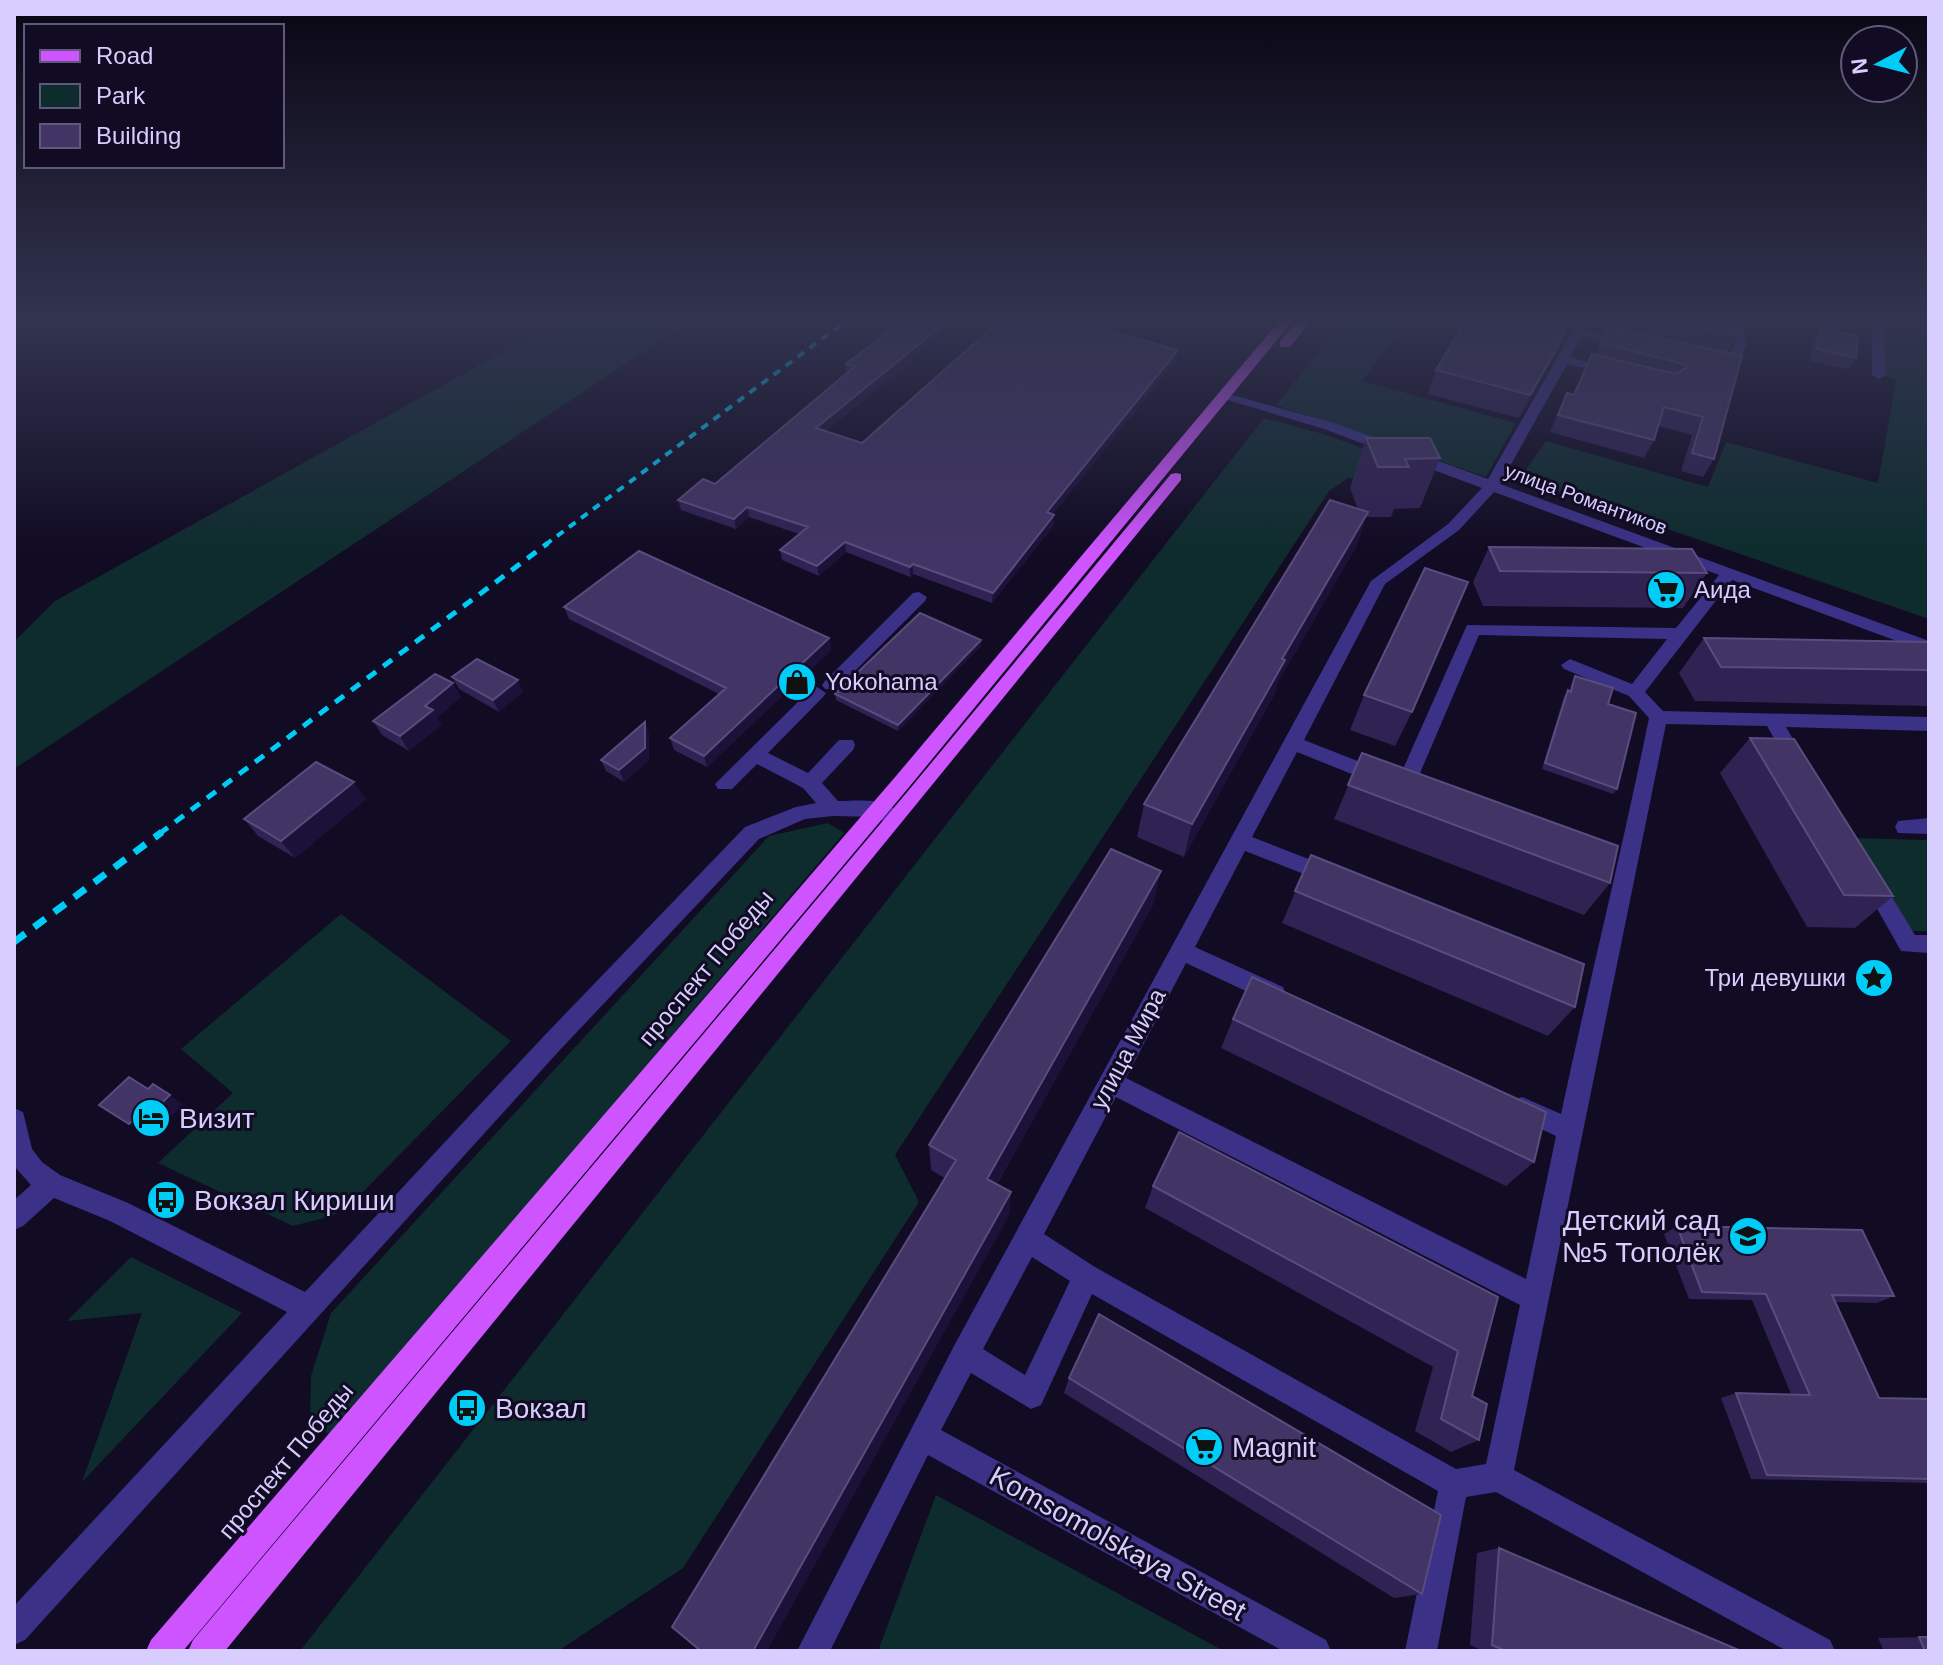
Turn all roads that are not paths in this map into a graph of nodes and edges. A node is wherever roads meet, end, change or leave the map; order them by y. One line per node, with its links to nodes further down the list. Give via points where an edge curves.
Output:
1 (1234, 396): 4 (main road, проспект Победы)
2 (1235, 396): 4 (main road, проспект Победы)
3 (1542, 396): 5 (street, улица Мира)
4 (1232, 399): 5 (street, улица Романтиков, via 1329,426); 22 (main road, проспект Победы)
5 (1492, 485): 6 (street, улица Романтиков); 15 (street, улица Мира, via 1433,546 1379,581)
6 (1729, 573): 8 (street); 9 (street, улица Романтиков)
7 (919, 597): 17 (street)
8 (1681, 634): 11 (street); 15 (street, via 1473,629 1412,790)
9 (1929, 647)
10 (1570, 665): 11 (street)
11 (1635, 692): 12 (street)
12 (1658, 717): 13 (street); 34 (street, via 1592,980)
13 (1772, 720): 14 (street); 18 (street)
14 (1929, 724)
15 (1292, 743): 25 (street, улица Мира)
16 (846, 745): 19 (street)
17 (755, 754): 19 (street); 20 (street)
18 (1805, 773)
19 (810, 783): 21 (street)
20 (725, 784)
21 (833, 808): 22 (street); 40 (street, via 803,812 752,833)
22 (887, 814): 46 (main road, проспект Победы); 47 (main road, проспект Победы)
23 (1929, 826): 24 (street)
24 (1905, 827)
25 (1240, 841): 27 (street); 29 (street, улица Мира)
26 (1861, 865): 28 (street, via 1909,944)
27 (1355, 886)
28 (1929, 944)
29 (1181, 951): 30 (street); 31 (street, улица Мира)
30 (1296, 1003)
31 (1111, 1083): 37 (street, улица Мира); 39 (street)
32 (1498, 1096): 34 (street)
33 (14, 1120): 35 (street, via 18,1150 30,1170)
34 (1569, 1130): 39 (street)
35 (51, 1184): 36 (street); 40 (street, via 119,1212)
36 (14, 1217)
37 (1027, 1239): 38 (street); 41 (street, улица Мира)
38 (1086, 1276): 41 (street, via 1031,1395); 44 (street)
39 (1535, 1298): 43 (street)
40 (310, 1309): 45 (street)
41 (965, 1354): 42 (street, улица Мира)
42 (922, 1436): 48 (street, улица Мира); 49 (street, Komsomolskaya Street)
43 (1498, 1477): 44 (street); 51 (street)
44 (1454, 1484): 50 (street)
45 (14, 1629)
46 (162, 1651)
47 (204, 1651)
48 (813, 1651)
49 (1315, 1651)
50 (1421, 1651)
51 (1819, 1651)

